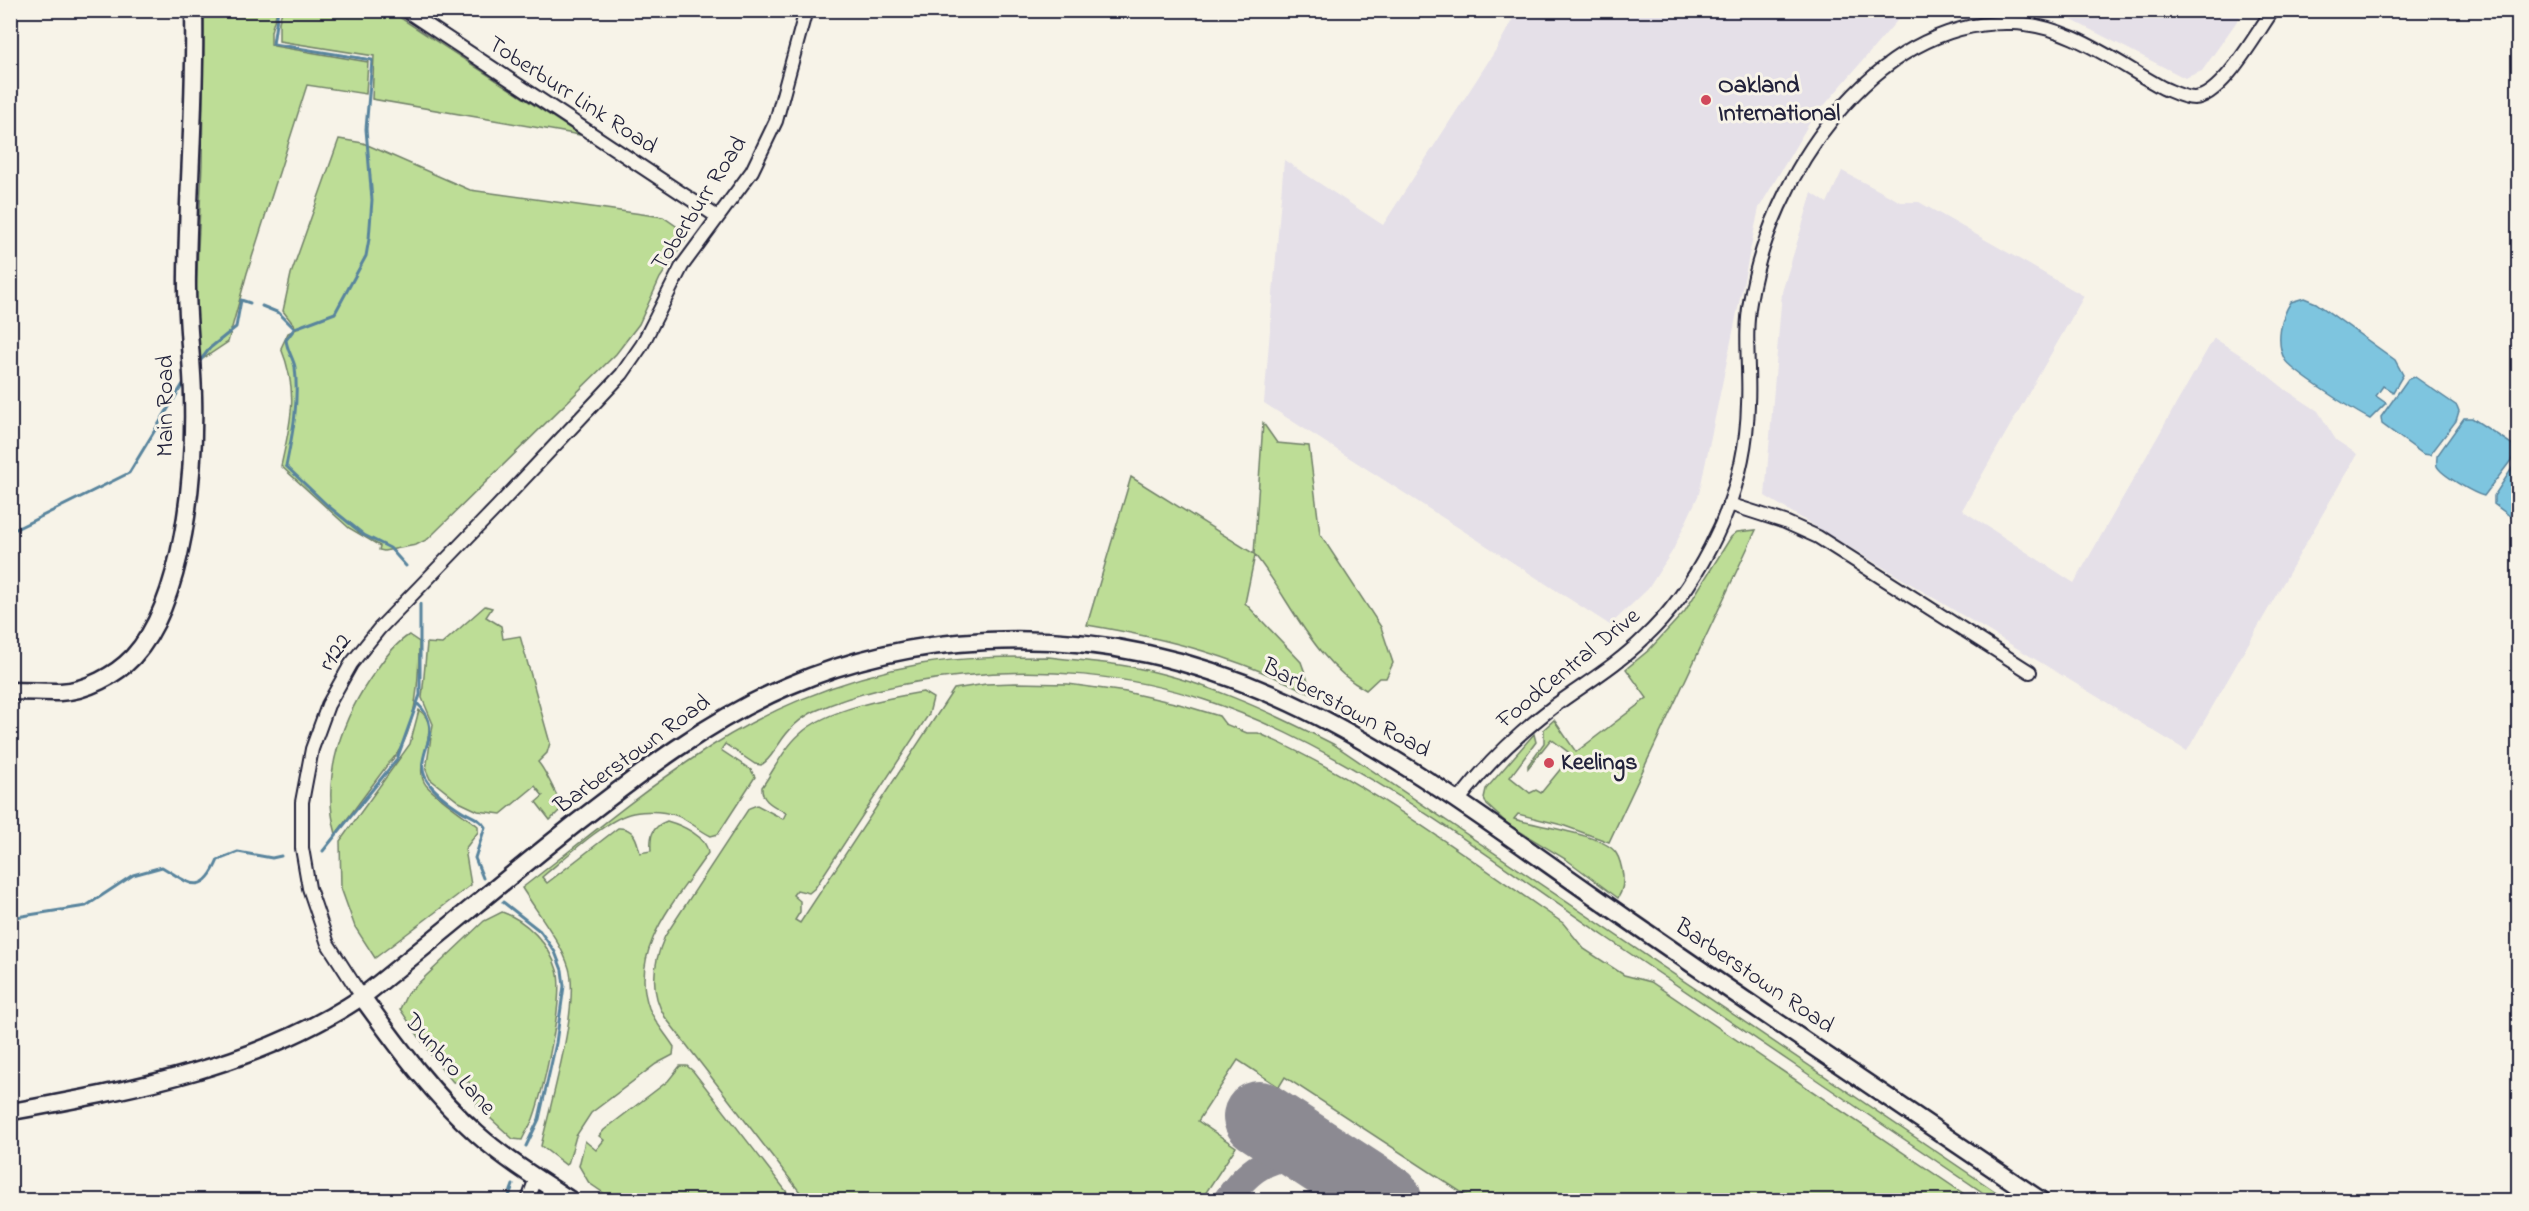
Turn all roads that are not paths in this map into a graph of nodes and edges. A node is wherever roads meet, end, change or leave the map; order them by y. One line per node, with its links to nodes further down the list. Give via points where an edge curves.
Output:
1 (194, 10): 9 (main road, Main Road, via 186,276 193,435 183,532 172,581 154,626 120,668 93,683 63,692)
2 (405, 10): 5 (street, Toberburr Link Road)
3 (806, 10): 5 (street, Toberburr Road, via 776,121 752,171)
4 (2273, 10): 7 (street, FoodCentral Drive, via 2223,82 2195,98 2163,88 2064,32 2013,22 1972,26 1934,39 1878,72 1827,126 1800,166 1767,236 1750,303 1748,405 1742,457)
5 (716, 216): 6 (street, Toberburr Road, via 682,266 642,345)
6 (595, 404): 11 (street, r122, via 379,629 351,664 328,705 312,749 302,802 302,848 309,888 328,944)
7 (1729, 504): 8 (street, via 1818,537); 10 (street, FoodCentral Drive, via 1702,563 1659,624 1498,754)
8 (2030, 672)
9 (10, 692)
10 (1459, 800): 11 (main road, Barberstown Road, via 1380,750 1291,702 1202,666 1147,652 1049,639 926,646 799,682 749,704 689,738 511,875); 16 (main road, Barberstown Road)
11 (362, 997): 12 (street, via 293,1036 186,1076); 13 (main road, Dunbro Lane, via 431,1088 477,1135)
12 (10, 1112)
13 (536, 1178): 14 (street); 15 (main road, Dunbro Lane)
14 (528, 1200)
15 (570, 1200)
16 (2040, 1200)

